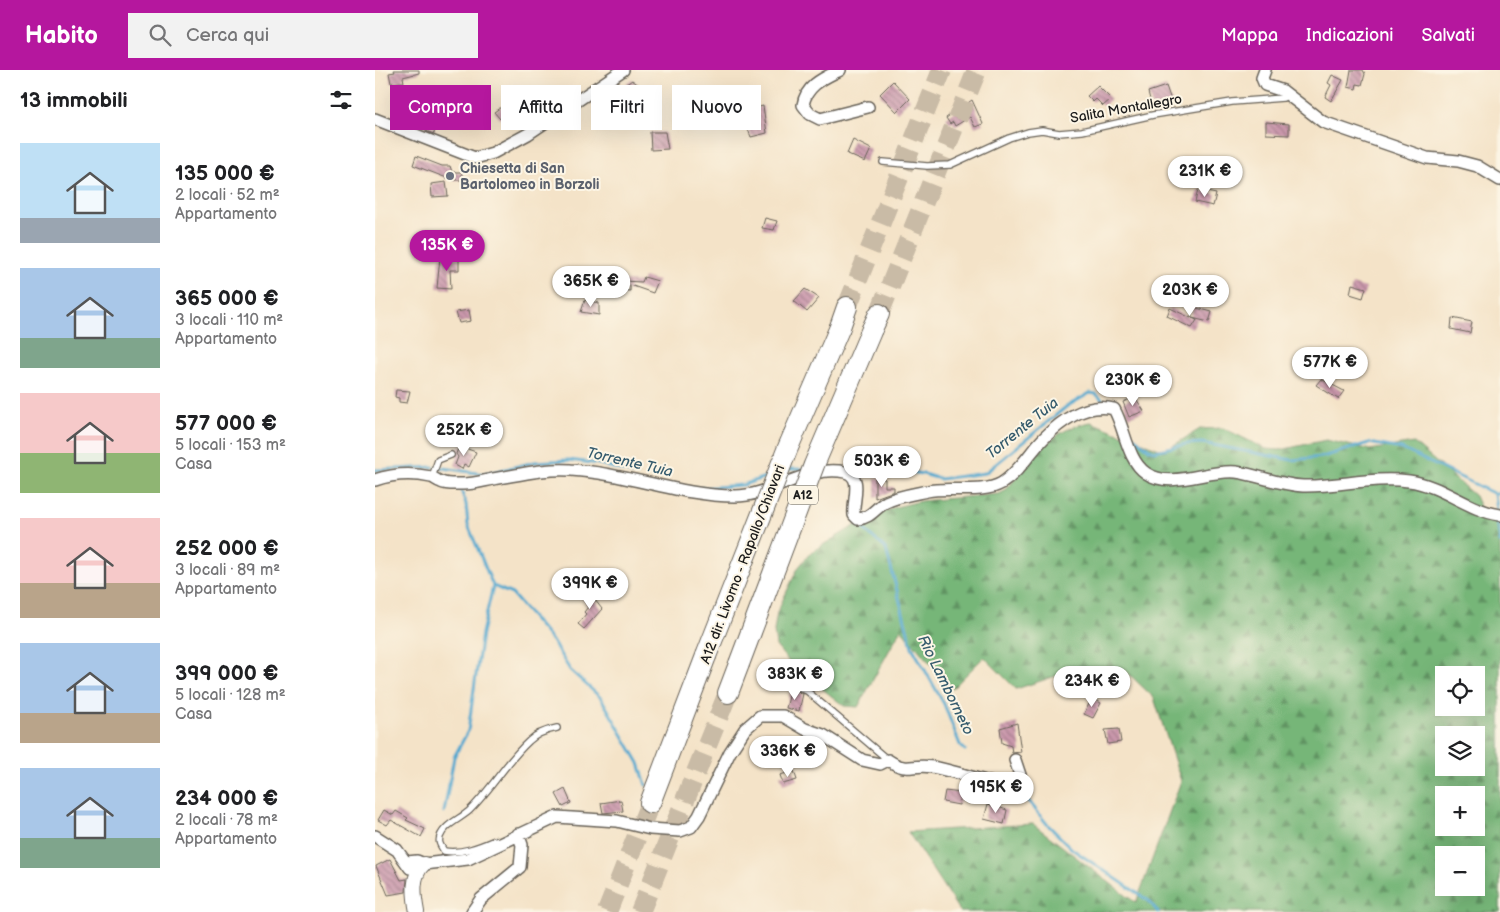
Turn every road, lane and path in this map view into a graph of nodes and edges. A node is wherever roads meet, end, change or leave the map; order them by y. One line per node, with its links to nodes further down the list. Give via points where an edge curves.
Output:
1 (623, 70): 6 (street, via 528,134 493,153 475,158)
2 (840, 70): 5 (street, via 809,88 803,104 810,114 820,119)
3 (1265, 70): 4 (street, via 1262,78 1265,85)
4 (1283, 91): 7 (lane, Salita Montallegro, via 1283,98 1275,100 1232,102 1153,114 1082,131 1028,132 951,164 927,166); 8 (street, via 1323,122 1427,158 1477,166)
5 (868, 108)
6 (375, 119)
7 (883, 162)
8 (1500, 180)
9 (847, 307): 20 (highway, A12 dir. Livorno - Rapallo/Chiavari / A12, bridge, via 787,450)
10 (875, 322): 16 (highway, A12, bridge, via 814,465)
11 (451, 454): 12 (lane, via 438,460)
12 (433, 477): 13 (street, via 398,474); 14 (street, via 442,483 466,484 551,470 572,470 608,474 687,492 736,496 823,471 847,472 856,483 853,515 866,519 885,503 908,495 933,490 984,488 1002,483 1044,438 1067,419 1090,407 1103,406 1114,409 1129,448 1145,472 1159,478 1236,472 1303,486 1407,480 1433,485 1482,512)
13 (375, 480)
14 (1500, 515)
15 (785, 681): 18 (lane, via 807,691)
16 (728, 693)
17 (557, 728): 23 (lane, via 530,739 504,766 483,797 448,827 441,836 440,845 444,851 451,852 476,848 496,840)
18 (888, 760): 19 (street, via 899,768 932,767 1011,788 1023,784); 21 (street, via 880,764 862,760 823,735 783,716 760,716 745,730 731,752 691,827 681,831 557,816)
19 (1015, 760)
20 (650, 803)
21 (517, 834): 23 (street); 28 (street, via 522,845 520,867 481,898)
22 (375, 836): 24 (street, via 397,850)
23 (501, 842): 25 (street, via 467,859)
24 (407, 862): 25 (street); 26 (street)
25 (424, 864): 26 (street, via 417,870)
26 (415, 878): 27 (street)
27 (417, 912)
28 (472, 912)

